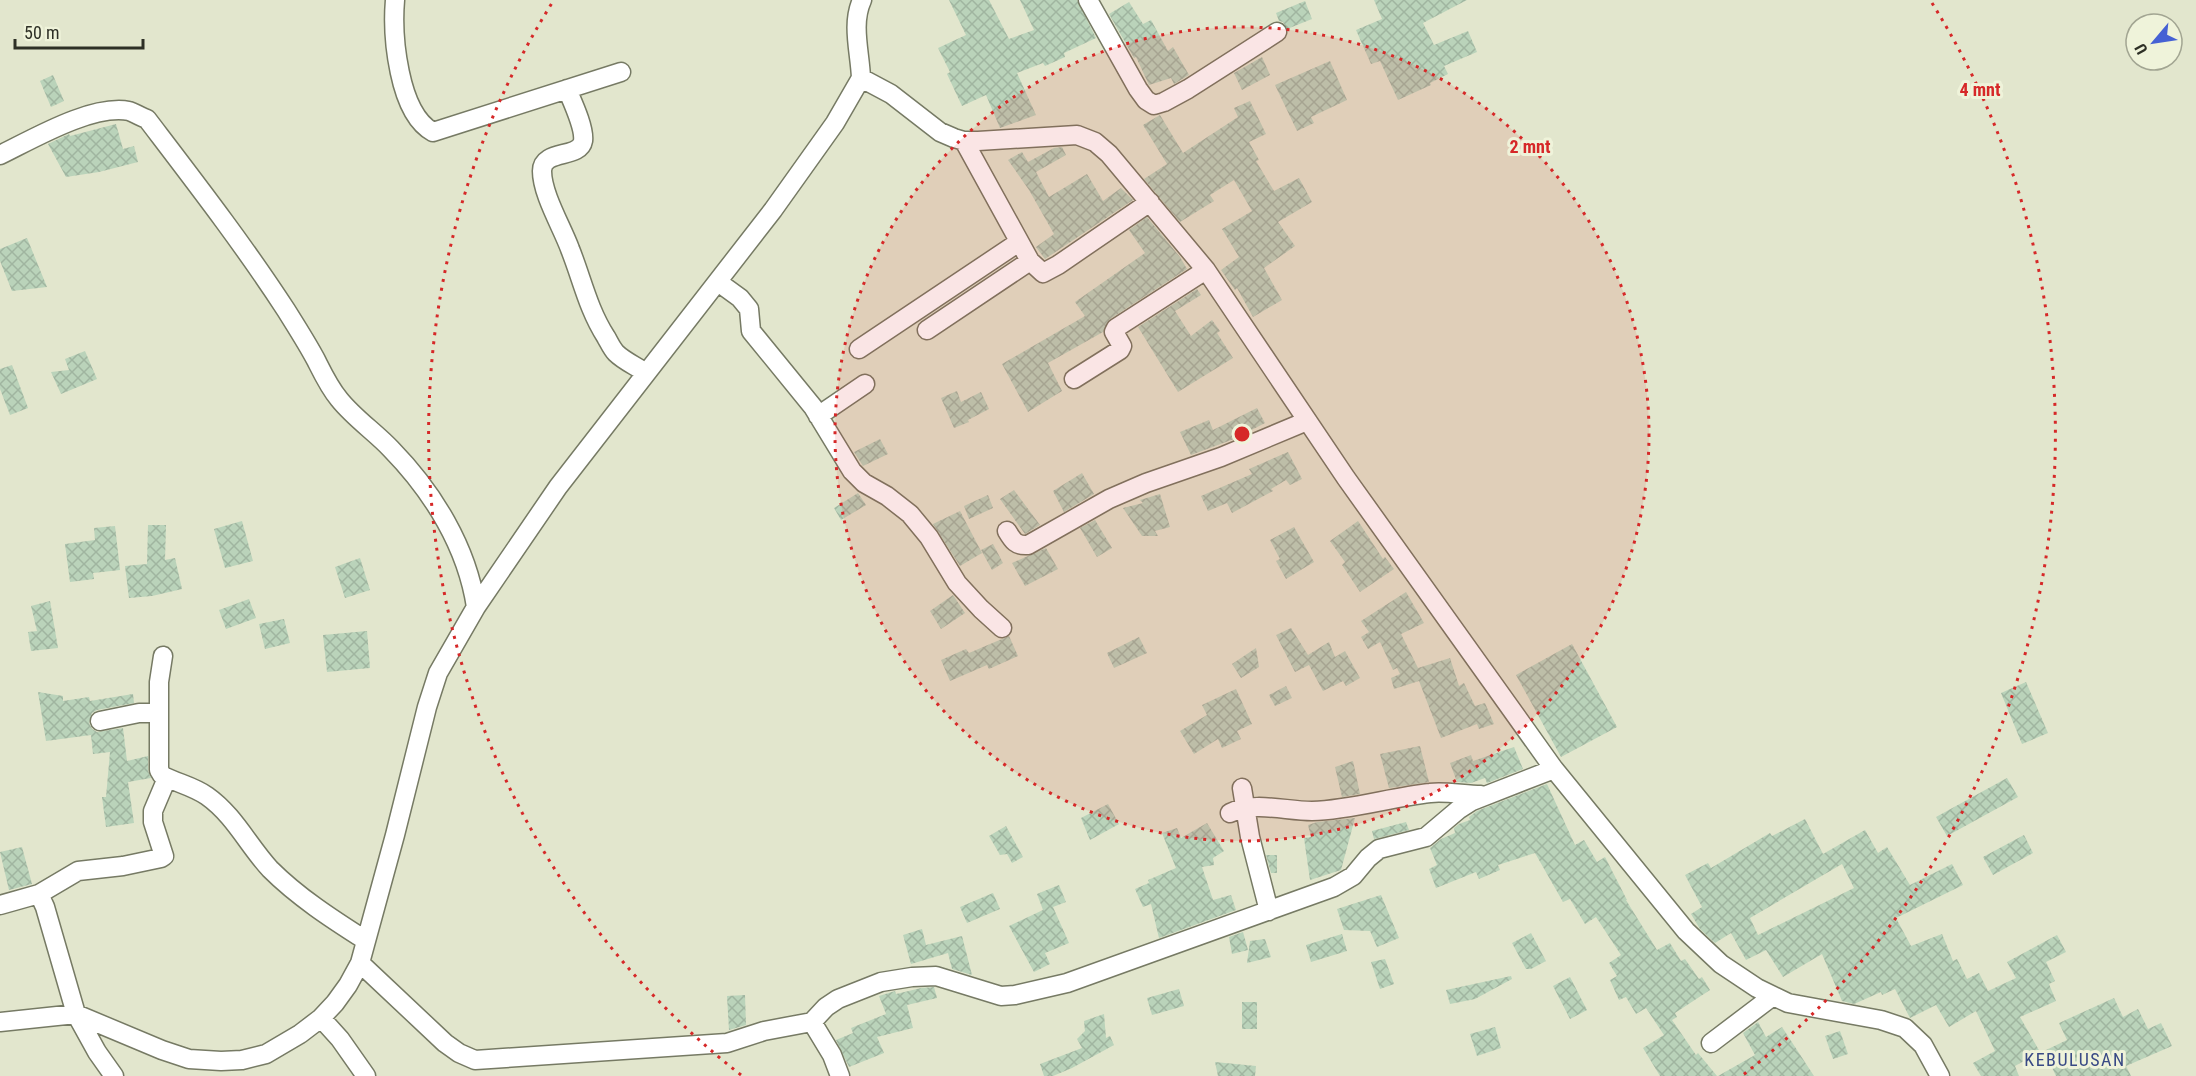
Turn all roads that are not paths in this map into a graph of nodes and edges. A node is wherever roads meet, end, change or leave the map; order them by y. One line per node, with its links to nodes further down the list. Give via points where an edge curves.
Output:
1 (396, 0): 7 (street, via 393,23 397,62 411,106 424,127 433,132)
2 (862, 0): 6 (street, via 856,23)
3 (1088, 0): 4 (street, via 1138,89 1154,105 1188,89)
4 (1276, 32)
5 (621, 72): 7 (street)
6 (861, 78): 8 (street, via 891,94 940,132); 14 (street, via 835,123)
7 (567, 89): 17 (street, via 583,141 575,150 548,160 543,166 544,182 591,312 615,352)
8 (964, 141): 10 (street, via 1087,137 1109,154); 11 (street)
9 (0, 155): 23 (street, via 85,116 121,111 147,119 237,237 340,400 391,449 429,495 460,550)
10 (1150, 202): 12 (street, via 1050,270 1038,271); 13 (street)
11 (1019, 242): 12 (street); 16 (street)
12 (1030, 261): 15 (street)
13 (1206, 270): 18 (street, via 1116,328 1120,350); 21 (street)
14 (718, 282): 17 (street); 20 (street, via 745,303 751,314 751,331)
15 (927, 330)
16 (859, 350)
17 (646, 373): 23 (street, via 558,487)
18 (1074, 379)
19 (865, 384): 20 (street)
20 (818, 416): 24 (street, via 852,471 910,514 957,584)
21 (1306, 421): 22 (street, via 1109,499 1029,545 1014,543); 28 (street)
22 (1007, 531)
23 (476, 607): 36 (street, via 435,681)
24 (1002, 628)
25 (163, 656): 26 (street)
26 (159, 713): 27 (street); 29 (street, via 159,770)
27 (100, 721)
28 (1554, 769): 31 (street); 38 (street, via 1686,931 1721,963)
29 (168, 778): 33 (street, via 153,811 164,856 78,872); 36 (street, via 193,787 221,807 287,885)
30 (1242, 788): 32 (street)
31 (1483, 796): 32 (street, via 1432,792 1320,810 1271,807); 35 (street, via 1458,810 1426,837 1373,853 1353,876 1340,884)
32 (1238, 811): 35 (street, via 1250,837)
33 (39, 894): 34 (street); 39 (street)
34 (0, 905)
35 (1269, 911): 42 (street, via 1067,983 1016,995 1002,996 936,976 880,982 838,999)
36 (365, 940): 37 (street)
37 (360, 963): 40 (street); 42 (street, via 445,1043 476,1060 727,1043)
38 (1773, 996): 43 (street); 47 (street, via 1788,1003 1905,1028 1923,1045)
39 (76, 1014): 40 (street, via 189,1059 220,1061 266,1054); 41 (street); 44 (street)
40 (321, 1018): 45 (street)
41 (0, 1022)
42 (812, 1022): 46 (street)
43 (1711, 1043)
44 (114, 1076)
45 (366, 1076)
46 (840, 1076)
47 (1940, 1076)

